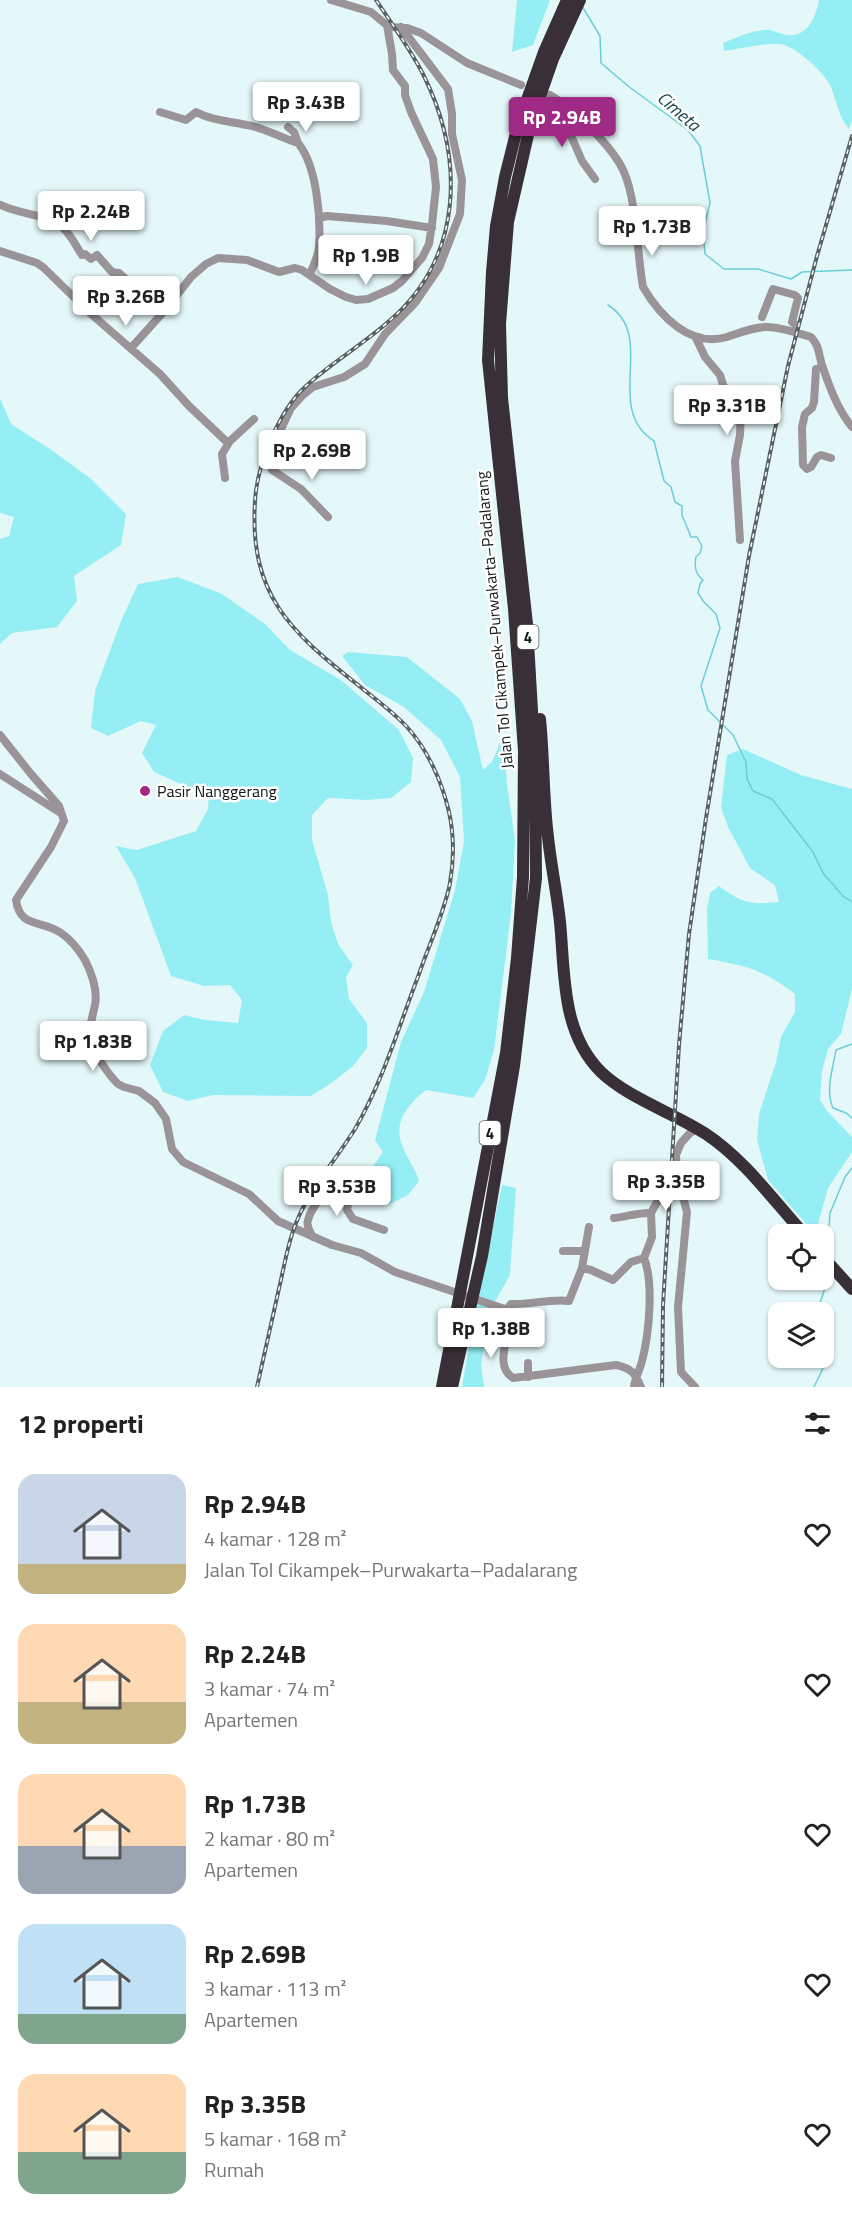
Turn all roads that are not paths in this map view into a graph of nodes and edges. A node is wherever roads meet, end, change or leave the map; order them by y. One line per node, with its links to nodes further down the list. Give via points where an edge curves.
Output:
1 (331, 0): 4 (street, via 371,12)
2 (567, 0): 6 (highway, Jalan Tol Cikampek–Purwakarta–Padalarang / 4)
3 (580, 0): 6 (highway, Jalan Tol Cikampek–Purwakarta–Padalarang / 4)
4 (387, 26): 5 (street); 16 (street, via 393,70 405,86 411,112 433,159 436,187)
5 (401, 27): 7 (street, via 421,33 467,63); 30 (street, via 448,89 462,202 457,226 439,268 415,303 385,334 365,364 306,392 291,408 273,446 272,470 301,489)
6 (549, 55): 32 (highway, Jalan Tol Cikampek–Purwakarta–Padalarang / 4, via 508,222 500,324 502,398); 54 (highway, Jalan Tol Cikampek–Purwakarta–Padalarang / 4, via 518,125 503,187 492,272 488,360 524,751 520,923 506,1053)
7 (520, 85)
8 (550, 95): 10 (street)
9 (160, 112): 12 (street, via 186,120 196,112)
10 (579, 118): 13 (street, via 569,131); 22 (street, via 598,136 624,173 642,287 683,332)
11 (288, 127): 12 (street)
12 (298, 143): 15 (street, via 311,171)
13 (595, 179)
14 (1, 205): 19 (street, via 52,220 64,229 82,255 91,259 98,256 112,272)
15 (319, 218): 16 (street, via 387,221); 18 (street, via 319,250)
16 (432, 228): 18 (street, via 422,258 402,281 384,293 356,300)
17 (0, 251): 23 (street, via 44,268)
18 (310, 274): 19 (street, via 295,268 279,272 247,260 218,258 191,277)
19 (167, 308): 23 (street)
20 (762, 317): 21 (street, via 773,289 795,295 798,302 792,322)
21 (796, 333): 22 (street, via 765,327 723,338); 24 (street, via 812,337 821,351)
22 (696, 338): 31 (street, via 741,410 735,461)
23 (132, 348): 27 (street)
24 (823, 368): 26 (street); 28 (street, via 816,369 814,402 802,427 803,465 811,467 821,455)
25 (254, 419): 27 (street)
26 (852, 427)
27 (228, 443): 29 (street, via 222,454)
28 (831, 458)
29 (225, 478)
30 (328, 517)
31 (740, 540)
32 (530, 676): 36 (highway, via 540,714 548,836 566,1002 576,1035 593,1063 613,1082); 55 (highway, Jalan Tol Cikampek–Purwakarta–Padalarang / 4, via 536,878 514,1066 482,1256)
33 (0, 735): 35 (street)
34 (0, 774): 35 (street, via 56,808)
35 (64, 817): 43 (street, via 63,827 16,900 24,918 60,933 87,963 97,993 90,1032 93,1048 118,1084 139,1091 155,1103 166,1119 172,1149 183,1162 249,1194 278,1221)
36 (698, 1129): 37 (street, via 681,1143 676,1155 677,1175); 40 (highway, via 743,1165)
37 (685, 1198): 38 (street, via 662,1193); 58 (street, via 678,1331 681,1371)
38 (651, 1213): 39 (street); 46 (street, via 652,1237)
39 (614, 1218)
40 (795, 1224)
41 (589, 1227): 45 (street)
42 (384, 1230): 43 (street, via 353,1219 347,1205 356,1184 347,1181 326,1192 312,1211 308,1227)
43 (313, 1237): 50 (street, via 362,1253 395,1272)
44 (563, 1251): 45 (street)
45 (584, 1251): 47 (street)
46 (644, 1258): 47 (street, via 631,1262 613,1280); 52 (street, via 649,1289 648,1324 642,1364)
47 (582, 1268): 50 (street, via 569,1301)
48 (834, 1271): 49 (highway)
49 (850, 1285)
50 (502, 1308): 53 (street, via 507,1318 504,1368 513,1378)
51 (528, 1363): 53 (street)
52 (636, 1374): 53 (street, via 616,1365); 56 (street); 57 (street)
53 (528, 1377)
54 (442, 1387)
55 (452, 1387)
56 (633, 1387)
57 (641, 1387)
58 (695, 1387)

